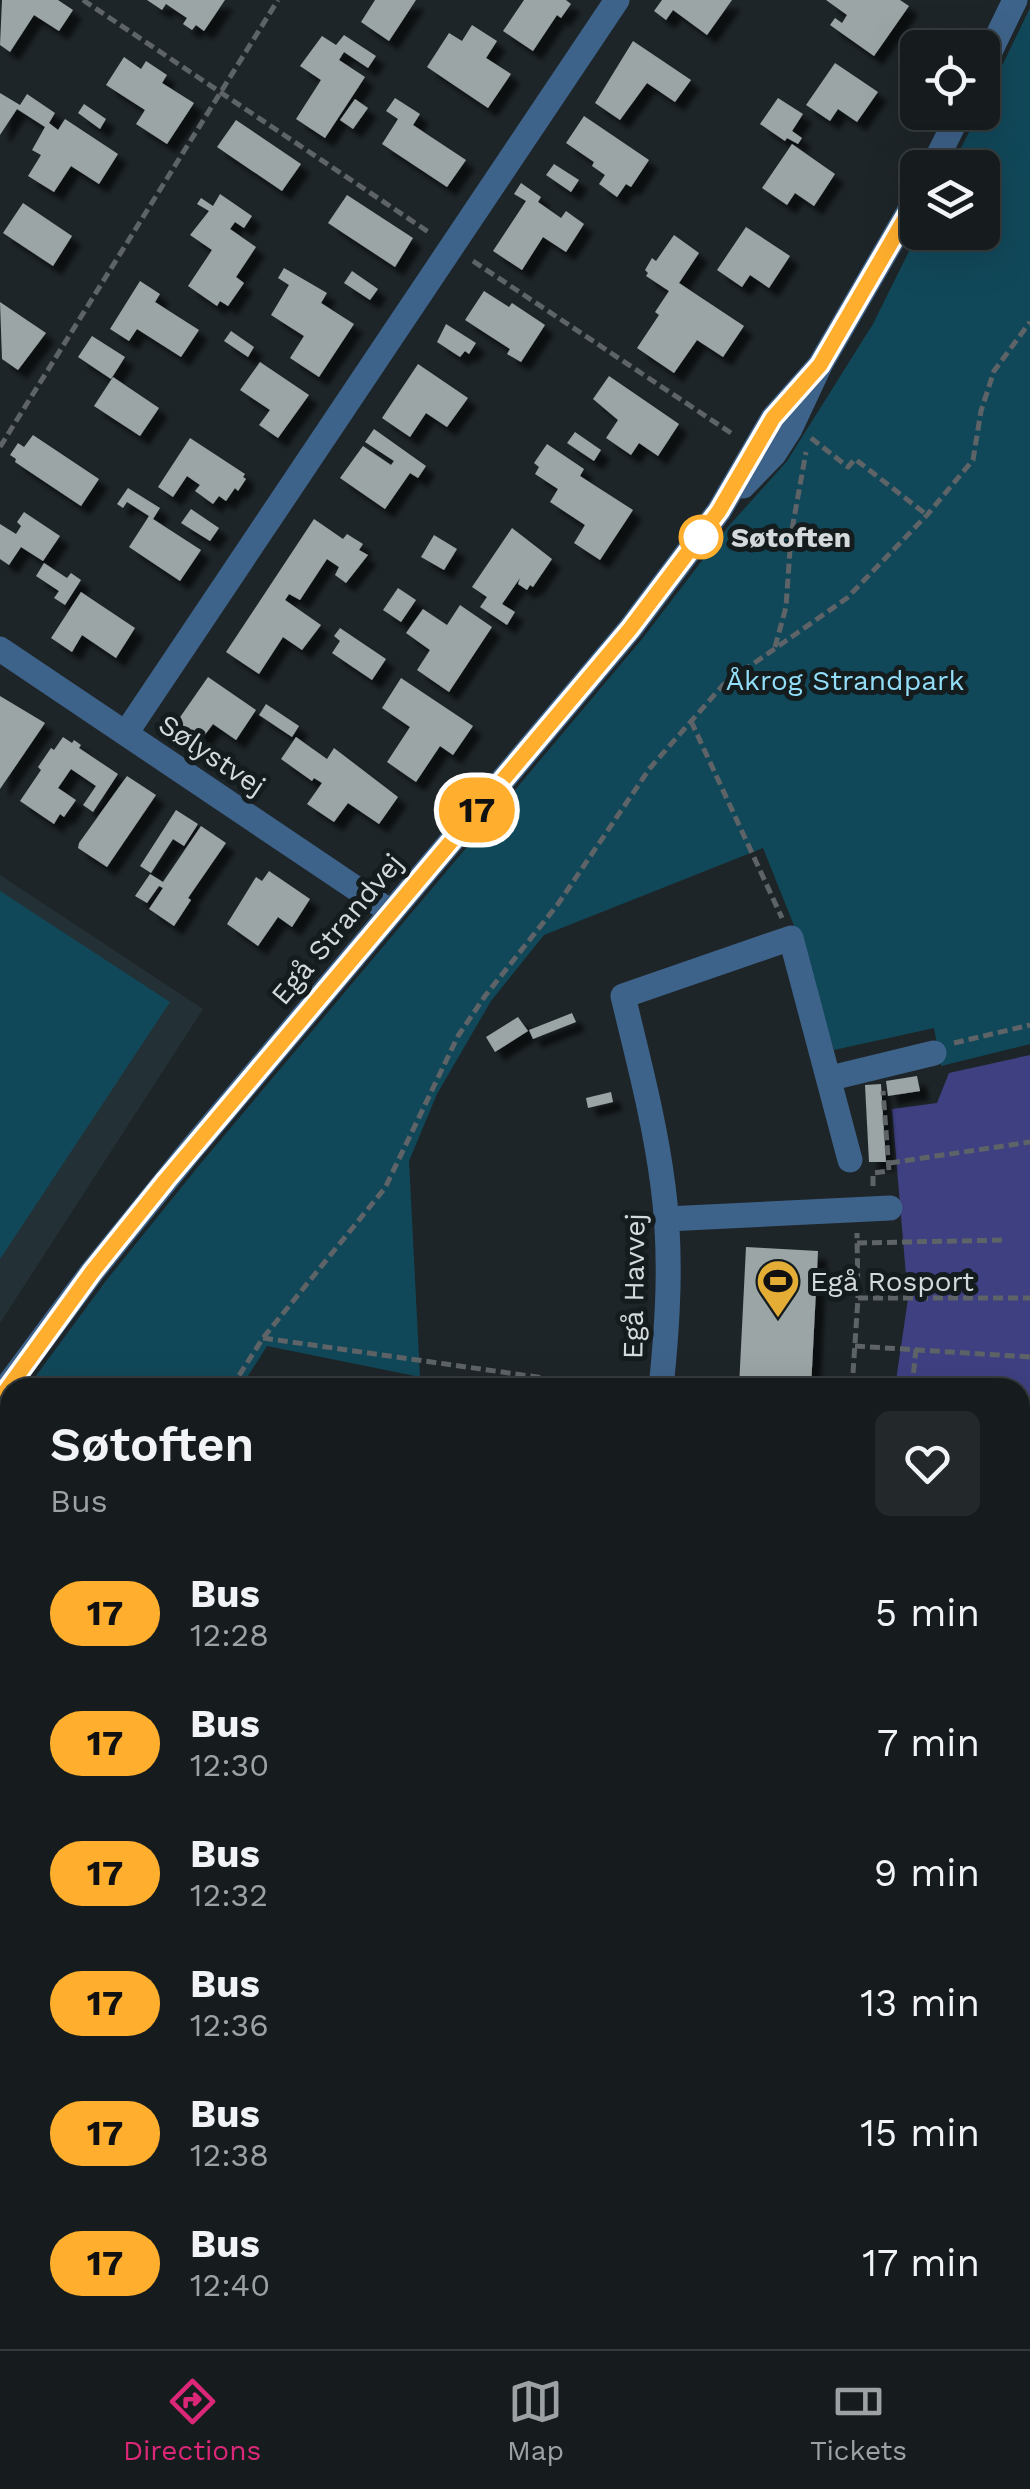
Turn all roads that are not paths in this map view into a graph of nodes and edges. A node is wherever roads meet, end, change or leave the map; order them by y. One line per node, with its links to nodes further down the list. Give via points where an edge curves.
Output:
1 (617, 0): 8 (street)
2 (1016, 0): 3 (street)
3 (1000, 32)
4 (900, 227): 5 (street, Egå Strandvej)
5 (820, 365): 6 (street, Egå Strandvej, via 773,418); 6 (street, Egå Strandvej, via 774,454)
6 (719, 511): 9 (street, Egå Strandvej, via 630,629)
7 (0, 649): 8 (street, Sølystvej)
8 (126, 733): 9 (street, Sølystvej)
9 (391, 912): 15 (street, Egå Strandvej, via 142,1209)
10 (934, 1053): 11 (street)
11 (831, 1078): 12 (street); 14 (street, Egå Havvej, via 791,938 623,996 648,1099)
12 (850, 1160)
13 (873, 1209): 14 (street)
14 (666, 1219): 16 (street, Egå Havvej)
15 (15, 1378)
16 (662, 1378)

